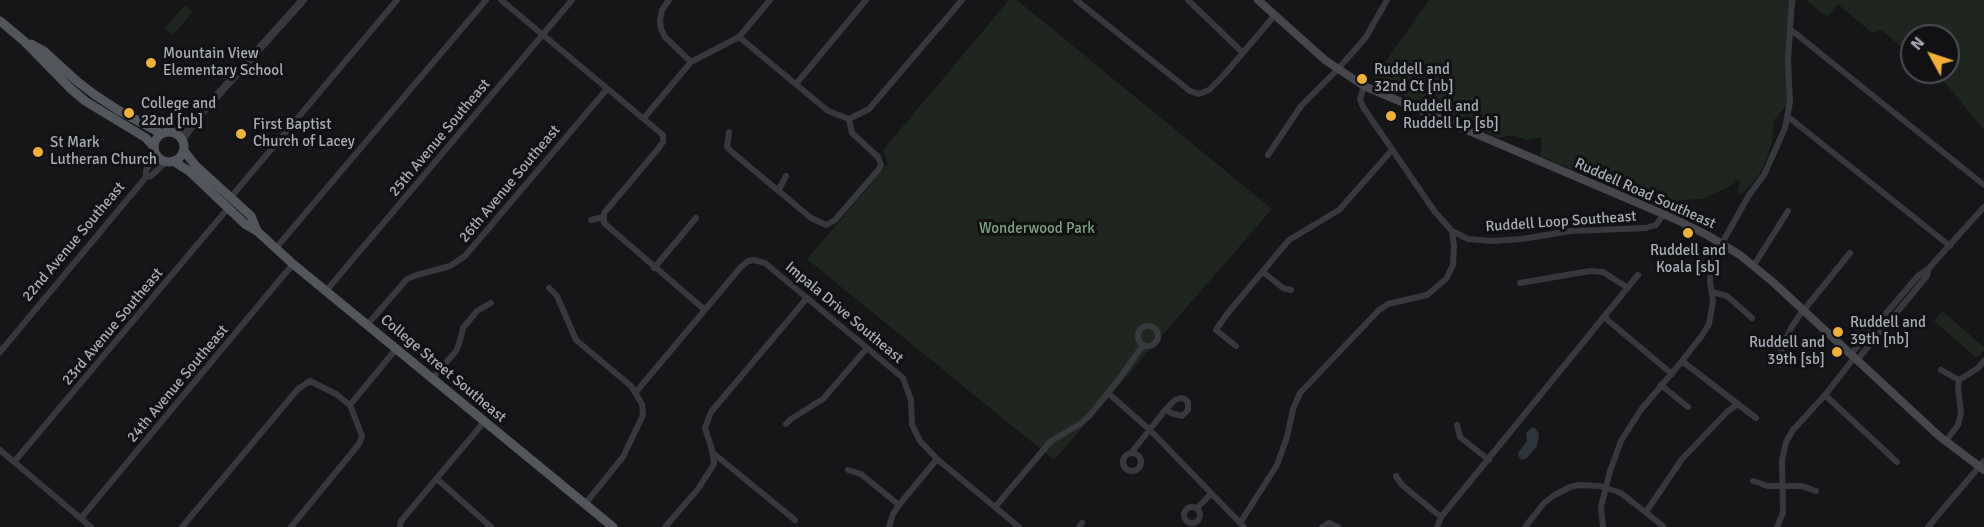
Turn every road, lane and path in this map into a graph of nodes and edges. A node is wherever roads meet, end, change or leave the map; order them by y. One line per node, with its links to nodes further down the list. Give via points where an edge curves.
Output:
1 (303, 0): 28 (street)
2 (397, 0): 44 (street)
3 (486, 0): 56 (street)
4 (501, 0): 18 (street)
5 (572, 0): 18 (street, 25th Avenue Southeast)
6 (669, 0): 22 (street, via 662,10 661,29)
7 (770, 0): 19 (street)
8 (866, 0): 24 (street)
9 (962, 0): 30 (street, via 868,110)
10 (1076, 0): 21 (street, via 1190,91 1199,94 1209,90)
11 (1188, 0): 21 (street)
12 (1258, 0): 15 (main road, Ruddell Road Southeast)
13 (1387, 0): 23 (street, via 1366,37)
14 (1792, 0): 17 (street)
15 (1275, 15): 21 (street); 23 (main road, Ruddell Road Southeast)
16 (1, 24): 20 (main road)
17 (1790, 29): 27 (street); 42 (street)
18 (542, 35): 26 (street); 67 (street, 25th Avenue Southeast)
19 (739, 37): 22 (street); 24 (street)
20 (24, 41): 33 (main road, via 44,51 95,95); 35 (main road, via 85,101 146,138)
21 (1242, 52)
22 (691, 62): 29 (street)
23 (1338, 69): 25 (main road, Ruddell Road Southeast); 38 (street, via 1300,106)
24 (796, 84): 30 (street, via 828,111)
25 (1364, 86): 36 (street, via 1360,102); 48 (main road, Ruddell Road Southeast)
26 (607, 89): 29 (street); 75 (street, 26th Avenue Southeast, via 465,256 450,266 407,279)
27 (1787, 117): 54 (street, via 1764,175); 55 (street)
28 (197, 118): 31 (street); 34 (street)
29 (644, 118): 49 (street, via 663,135 663,142)
30 (849, 119): 43 (street, via 852,133 878,157 879,169 835,220 822,225)
31 (173, 132): 33 (main road); 34 (main road)
32 (729, 132): 43 (street, via 727,147)
33 (162, 134): 35 (main road, via 156,139)
34 (183, 140): 37 (main road)
35 (154, 150): 39 (main road, via 161,160); 41 (street, 22nd Avenue Southeast)
36 (1392, 150): 53 (street); 61 (street, via 1339,210 1293,236)
37 (184, 151): 39 (main road); 44 (main road, College Street Southeast)
38 (1268, 155)
39 (170, 162): 41 (street, 22nd Avenue Southeast); 45 (main road, College Street Southeast, via 189,171)
40 (786, 176): 43 (street)
41 (146, 177): 80 (street, 22nd Avenue Southeast)
42 (1984, 184)
43 (778, 191)
44 (231, 197): 52 (main road, College Street Southeast, via 251,216)
45 (229, 207): 52 (main road, College Street Southeast); 108 (street, 23rd Avenue Southeast)
46 (1984, 207): 55 (street)
47 (1788, 211): 59 (street)
48 (1663, 214): 53 (street, Ruddell Loop Southeast, via 1656,225 1646,228 1571,231 1522,239 1468,239); 54 (main road, Ruddell Road Southeast)
49 (604, 217): 51 (street); 60 (street, via 604,223)
50 (696, 218): 60 (street)
51 (591, 220)
52 (257, 231): 56 (main road, College Street Southeast)
53 (1452, 231): 127 (street, via 1453,266 1446,279 1427,295 1378,309 1300,393 1277,465)
54 (1721, 243): 59 (main road, Ruddell Road Southeast); 68 (street, via 1711,267)
55 (1950, 246): 82 (street, via 1918,276)
56 (276, 248): 58 (main road, College Street Southeast)
57 (1850, 253): 72 (street)
58 (294, 264): 67 (main road, College Street Southeast); 124 (street, 24th Avenue Southeast)
59 (1754, 265): 72 (main road, Ruddell Road Southeast)
60 (654, 268): 71 (street)
61 (1263, 272): 66 (street); 77 (street, via 1216,330)
62 (1638, 275): 65 (street)
63 (1520, 283): 65 (street, via 1590,271 1603,272)
64 (549, 288): 90 (street, via 557,296 576,340)
65 (1628, 288): 73 (street)
66 (1291, 290)
67 (326, 291): 75 (main road, College Street Southeast)
68 (1712, 292): 74 (street, via 1727,296); 83 (street, via 1709,324)
69 (807, 298): 71 (street, Impala Drive Southeast, via 765,263 754,260 740,268); 78 (street, Impala Drive Southeast); 104 (street, via 711,412 705,428)
70 (491, 303): 87 (street, via 477,311 463,328 456,351)
71 (705, 310): 90 (street)
72 (1804, 310): 81 (street); 82 (main road, Ruddell Road Southeast)
73 (1604, 317): 86 (street); 107 (street)
74 (1752, 318)
75 (367, 325): 79 (main road, College Street Southeast)
76 (1143, 345): 91 (street)
77 (1236, 346)
78 (867, 348): 99 (street, via 823,399); 106 (street, Impala Drive Southeast, via 903,378 911,400 915,434)
79 (396, 349): 87 (main road, College Street Southeast); 94 (street)
80 (0, 352)
81 (1779, 356)
82 (1854, 357): 92 (street); 102 (main road, Ruddell Road Southeast)
83 (1683, 361): 86 (street); 93 (street)
84 (1984, 361): 88 (street)
85 (1941, 370): 88 (street)
86 (1672, 374): 89 (street)
87 (432, 379): 98 (main road, College Street Southeast)
88 (1959, 380): 102 (street, via 1958,425)
89 (1661, 385): 95 (street); 116 (street, via 1621,441)
90 (636, 392): 119 (street, via 643,415 637,431 623,457)
91 (1108, 393): 101 (street); 121 (street, via 1080,424 1045,447)
92 (1825, 395): 109 (street); 115 (street, via 1792,430 1786,442)
93 (1738, 404): 97 (street); 123 (street, via 1682,459)
94 (350, 405): 130 (street, via 314,382 303,384); 131 (street, via 362,436 359,444)
95 (1688, 407)
96 (1166, 409): 101 (street)
97 (1756, 418)
98 (484, 422): 113 (street); 119 (main road, College Street Southeast)
99 (786, 424)
100 (1457, 425): 107 (street, via 1460,437)
101 (1150, 430): 105 (street); 118 (street)
102 (1946, 441): 110 (main road, Ruddell Road Southeast)
103 (0, 450): 108 (street)
104 (713, 453): 126 (street); 135 (street, via 714,464 707,476)
105 (1131, 453)
106 (937, 459): 120 (street); 121 (street, Impala Drive Southeast)
107 (1489, 460): 125 (street)
108 (14, 462): 124 (street)
109 (1897, 462)
110 (1983, 466): 144 (street)
111 (848, 470): 120 (street, via 861,474)
112 (1396, 476): 125 (street)
113 (437, 479): 132 (street); 133 (street)
114 (1753, 481): 115 (street, via 1768,486)
115 (1782, 484): 117 (street); 143 (street, via 1783,513)
116 (1606, 488): 123 (street, via 1621,493); 141 (street, via 1570,487 1544,503); 142 (street)
117 (1816, 491)
118 (1211, 494): 122 (street); 127 (street)
119 (585, 504): 134 (main road, College Street Southeast)
120 (899, 505): 136 (street)
121 (995, 507): 137 (street, Impala Drive Southeast)
122 (1197, 508)
123 (1646, 512): 128 (street)
124 (81, 518): 129 (street)
125 (1441, 518): 140 (street)
126 (795, 520)
127 (1242, 525)
128 (1664, 526)
129 (92, 527)
130 (182, 527)
131 (291, 527)
132 (400, 527)
133 (491, 527)
134 (613, 527)
135 (665, 527)
136 (890, 527)
137 (1019, 527)
138 (1323, 527): 139 (street, via 1329,523)
139 (1338, 527)
140 (1437, 527)
141 (1525, 527)
142 (1603, 527)
143 (1778, 527)
144 (1928, 527)

